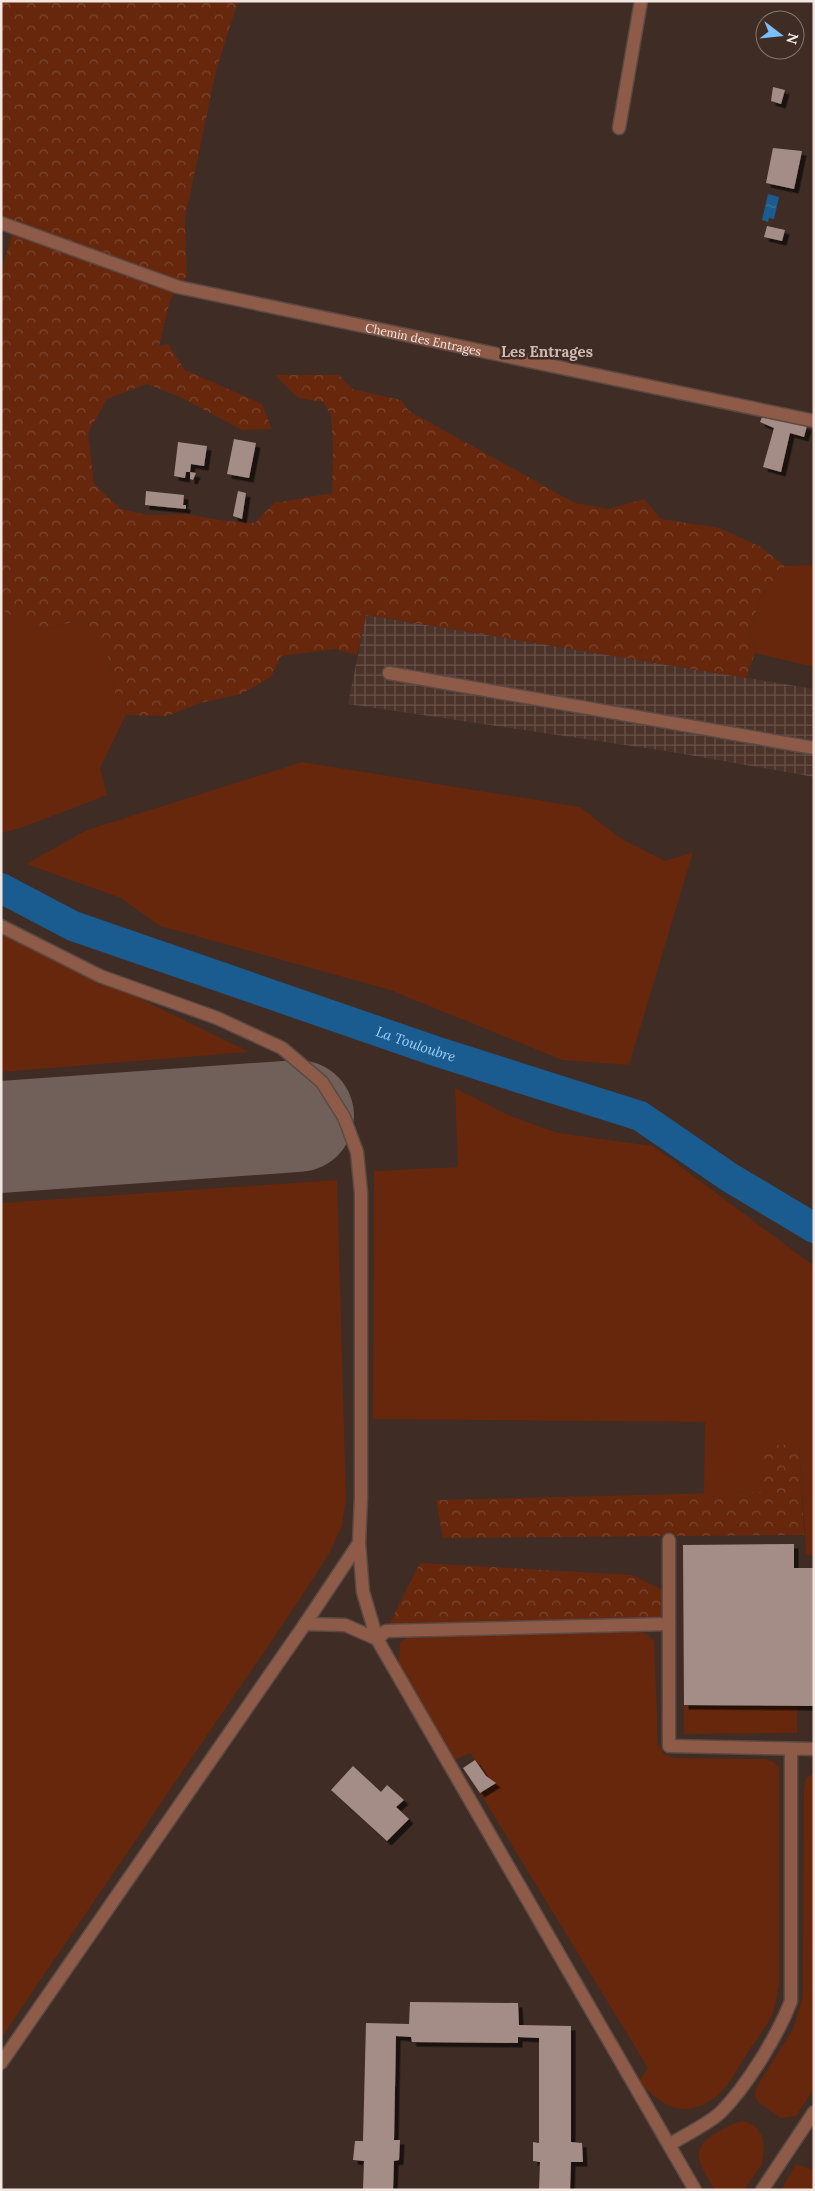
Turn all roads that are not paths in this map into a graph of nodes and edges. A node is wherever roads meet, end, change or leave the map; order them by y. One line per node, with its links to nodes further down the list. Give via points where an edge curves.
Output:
1 (640, 1): 2 (street)
2 (619, 128)
3 (1, 223): 4 (street, Chemin des Entrages, via 178,287)
4 (814, 421)
5 (389, 673): 6 (street)
6 (814, 748)
7 (1, 926): 9 (street, via 100,976 216,1018 282,1048 322,1082 344,1117 357,1152 361,1193)
8 (669, 1540): 11 (street)
9 (359, 1544): 10 (street); 12 (street, via 364,1592)
10 (304, 1624): 12 (street, via 346,1625); 15 (street)
11 (669, 1624): 12 (street, via 386,1631); 13 (street, via 669,1746)
12 (377, 1639): 17 (street)
13 (791, 1749): 14 (street); 17 (street, via 791,2001 783,2020 744,2083 720,2113)
14 (814, 1749)
15 (1, 2063)
16 (814, 2112): 19 (street)
17 (668, 2145): 18 (street)
18 (695, 2190)
19 (762, 2190)

